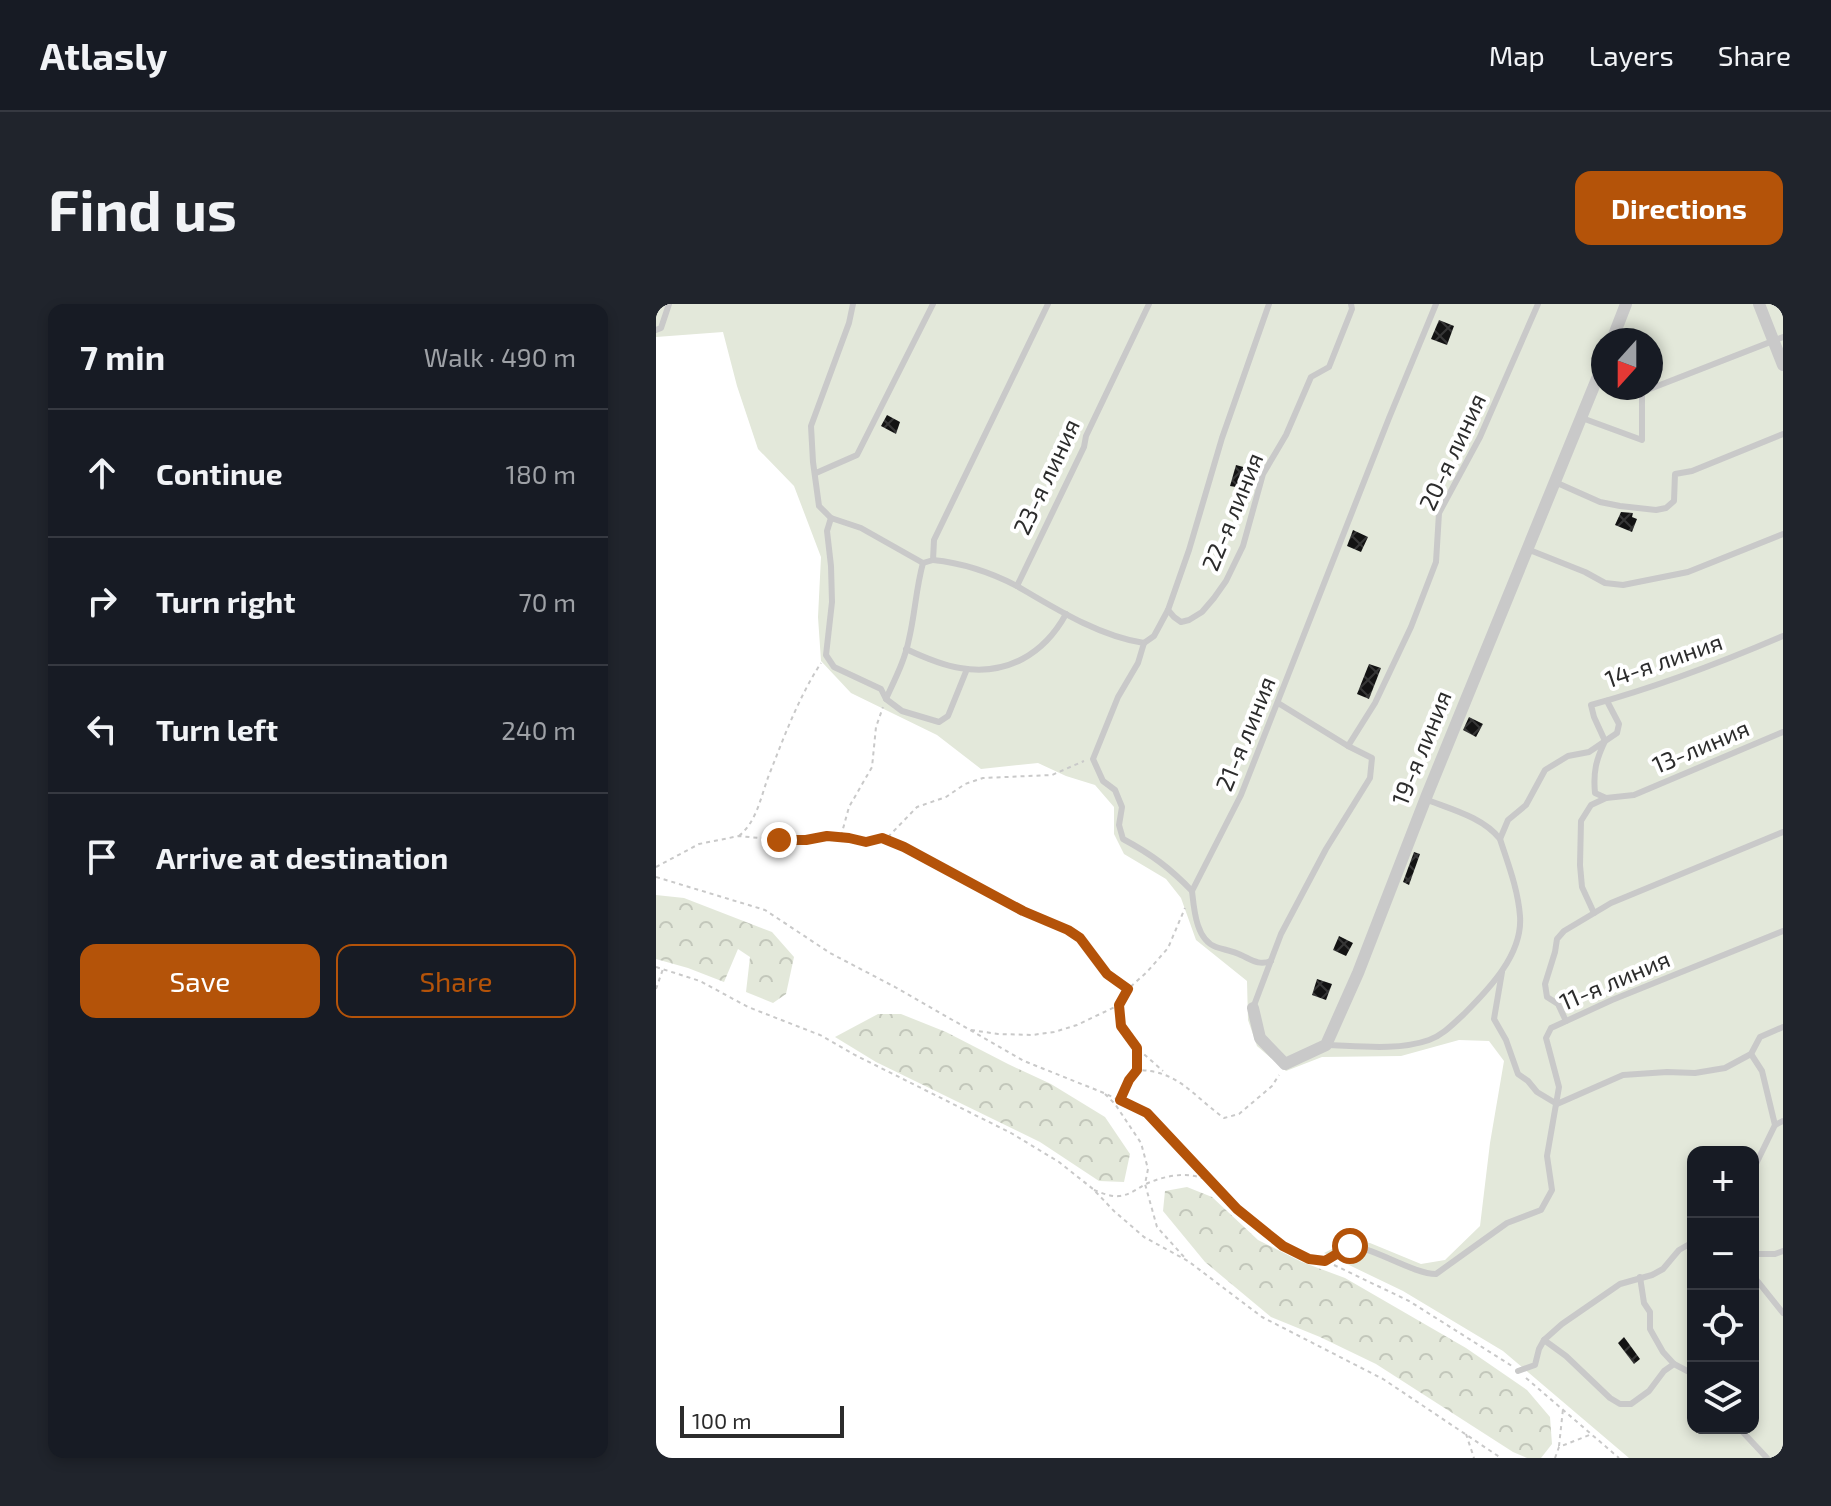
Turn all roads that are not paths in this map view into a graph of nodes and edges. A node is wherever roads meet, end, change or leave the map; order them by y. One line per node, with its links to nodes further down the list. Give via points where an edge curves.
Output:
1 (669, 304): 13 (lane)
2 (853, 304): 19 (lane, via 811,426)
3 (933, 304): 19 (lane, via 857,455)
4 (1048, 304): 24 (lane, via 934,540)
5 (1149, 304): 26 (lane, 23-я линия)
6 (1269, 304): 27 (lane, 22-я линия)
7 (1351, 304): 27 (lane, 22-я линия, via 1329,367 1311,377 1263,474 1243,546 1226,581 1189,620 1181,622)
8 (1436, 304): 35 (lane, 21-я линия)
9 (1538, 304): 38 (lane, 20-я линия, via 1480,437 1439,513 1436,562 1411,627)
10 (1626, 304): 12 (street)
11 (1759, 304): 14 (street)
12 (1617, 328)
13 (656, 330)
14 (1778, 339): 15 (street); 17 (lane, via 1642,392 1642,440)
15 (1783, 365)
16 (1591, 395): 17 (street, 19-я линия)
17 (1582, 418): 20 (street, 19-я линия)
18 (1783, 434): 20 (lane, via 1675,474 1674,501 1666,508 1600,502)
19 (816, 473): 21 (lane, via 819,506)
20 (1555, 482): 23 (street, 19-я линия)
21 (831, 518): 25 (lane, via 861,528); 33 (lane, via 827,531 832,602 826,655 834,667 881,689)
22 (1783, 534): 23 (lane, via 1688,572 1623,585 1605,583)
23 (1527, 549): 40 (street, 19-я линия)
24 (933, 560): 25 (lane); 26 (lane, via 982,570)
25 (923, 563): 31 (lane)
26 (1017, 586): 28 (lane)
27 (1168, 610): 30 (lane, 22-я линия)
28 (1066, 614): 30 (lane, via 1122,640); 32 (lane, via 1028,657 991,670)
29 (1783, 636): 34 (lane, 14-я линия)
30 (1144, 643): 43 (lane, via 1093,759 1122,807 1123,839 1170,868)
31 (906, 649): 32 (lane); 33 (lane)
32 (967, 669): 33 (lane, via 948,716 939,722 902,711)
33 (886, 699)
34 (1607, 701): 37 (lane, via 1619,724 1617,733); 37 (lane, 14-я линия, via 1591,705)
35 (1278, 703): 38 (lane); 43 (lane, 21-я линия, via 1241,795)
36 (1783, 732): 39 (lane, 13-линия, via 1634,795)
37 (1605, 741): 39 (lane, via 1594,780 1595,793); 42 (lane, via 1545,770)
38 (1348, 746): 46 (lane, via 1372,758 1370,778 1326,849)
39 (1606, 798): 44 (lane, via 1591,805 1581,821 1582,887)
40 (1425, 799): 42 (lane, via 1492,828); 51 (street, 19-я линия)
41 (1783, 832): 44 (lane)
42 (1500, 839): 47 (lane, via 1520,919)
43 (1192, 891): 46 (lane, via 1196,922 1206,940 1252,961)
44 (1594, 913): 49 (lane, via 1557,939 1545,984 1547,997 1558,1004)
45 (1783, 931): 49 (lane, 11-я линия)
46 (1271, 961): 48 (lane)
47 (1502, 972): 51 (lane, via 1479,1000 1428,1040 1379,1048); 53 (lane, via 1494,1019 1518,1074)
48 (1253, 1008): 51 (street, via 1260,1038 1285,1064)
49 (1566, 1021): 53 (lane, 11-я линия, via 1551,1028 1546,1038 1559,1087)
50 (1783, 1027): 52 (lane, via 1760,1037)
51 (1326, 1045)
52 (1751, 1054): 53 (lane, via 1725,1068 1695,1073 1623,1075); 55 (lane, via 1762,1071)
53 (1557, 1104): 60 (lane, 11-я линия, via 1547,1156 1552,1190 1541,1210 1507,1223 1436,1274 1350,1246)
54 (1783, 1121): 55 (lane)
55 (1775, 1125): 56 (lane)
56 (1759, 1158)
57 (1687, 1245): 61 (lane, via 1663,1269)
58 (1783, 1251): 59 (lane)
59 (1759, 1254)
60 (1325, 1261)
61 (1640, 1277): 64 (lane, via 1620,1284); 65 (lane, via 1650,1329)
62 (1759, 1283): 63 (lane)
63 (1783, 1313)
64 (1544, 1340): 65 (lane, via 1620,1404 1631,1404 1649,1391); 66 (lane, via 1535,1365)
65 (1674, 1364): 67 (lane)
66 (1518, 1371)
67 (1687, 1371)
68 (1745, 1434): 69 (lane)
69 (1767, 1458)

